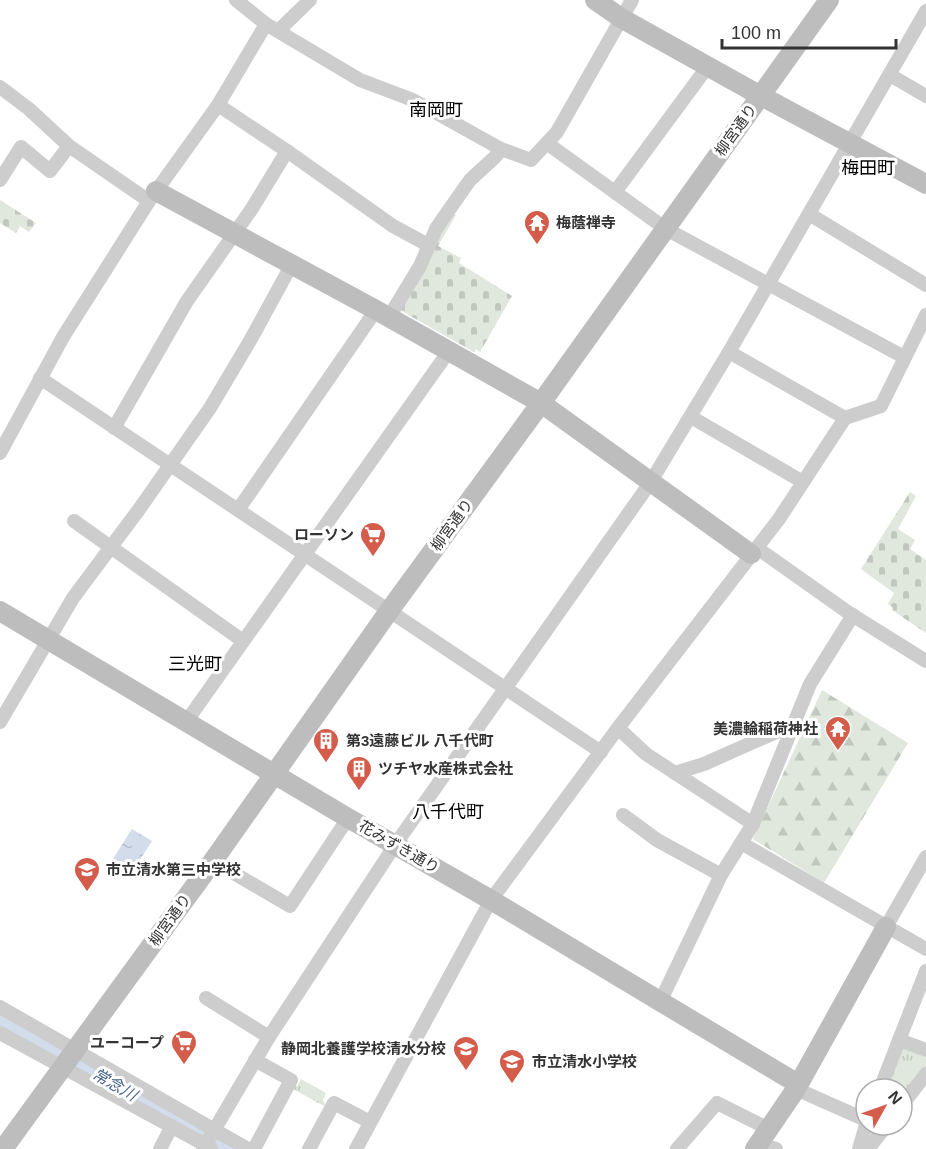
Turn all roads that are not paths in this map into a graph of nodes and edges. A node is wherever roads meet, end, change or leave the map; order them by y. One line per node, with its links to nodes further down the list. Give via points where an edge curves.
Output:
1 (236, 0): 8 (street)
2 (310, 0): 8 (street)
3 (595, 0): 7 (street)
4 (632, 0): 7 (street)
5 (829, 0): 12 (street, 柳宮通り)
6 (926, 11): 10 (street)
7 (621, 18): 9 (street); 16 (street)
8 (272, 27): 14 (street); 18 (street, via 360,80 434,110)
9 (708, 66): 12 (street); 22 (street)
10 (890, 75): 13 (street); 15 (street)
11 (0, 87): 17 (street)
12 (761, 96): 15 (street); 25 (street, 柳宮通り)
13 (926, 96)
14 (218, 105): 19 (street); 23 (street)
15 (851, 143): 21 (street); 24 (street)
16 (548, 144): 18 (street, via 531,160); 22 (street)
17 (69, 146): 20 (street, via 50,171 21,147); 23 (street)
18 (501, 149): 27 (street, via 470,180)
19 (287, 151): 26 (street); 27 (street, via 393,226)
20 (0, 180)
21 (926, 184)
22 (615, 192): 25 (street)
23 (153, 196): 26 (street); 36 (street)
24 (809, 214): 29 (street); 30 (street)
25 (666, 229): 29 (street); 37 (street, 柳宮通り)
26 (235, 234): 28 (street); 40 (street, via 182,309)
27 (428, 245): 31 (street, via 420,266)
28 (292, 264): 31 (street); 42 (street, via 210,408)
29 (768, 284): 34 (street); 35 (street)
30 (926, 285)
31 (383, 314): 33 (street); 45 (street)
32 (926, 315): 35 (street)
33 (449, 351): 37 (street); 49 (street)
34 (729, 352): 38 (street); 39 (street)
35 (904, 357): 39 (street, via 881,406)
36 (40, 378): 40 (street); 41 (street)
37 (541, 403): 44 (street); 51 (street, 柳宮通り)
38 (692, 417): 43 (street); 44 (street)
39 (845, 418): 43 (street)
40 (114, 428): 42 (street)
41 (0, 453)
42 (169, 464): 45 (street); 47 (street)
43 (803, 482): 48 (street)
44 (650, 483): 48 (street); 56 (street)
45 (238, 510): 49 (street)
46 (74, 521): 47 (street)
47 (110, 548): 53 (street, via 73,598); 54 (street)
48 (754, 551): 52 (street); 60 (street)
49 (305, 555): 51 (street); 54 (street)
50 (0, 611): 53 (street, 花みずき通り)
51 (389, 611): 56 (street); 63 (street, 柳宮通り)
52 (853, 615): 55 (street); 59 (street, via 810,684)
53 (49, 640): 57 (street); 58 (street, 花みずき通り)
54 (243, 642): 58 (street)
55 (926, 661)
56 (506, 687): 61 (street); 68 (street)
57 (0, 722)
58 (186, 722): 63 (street, 花みずき通り)
59 (792, 725): 62 (street); 66 (street)
60 (618, 728): 61 (street); 62 (street, via 645,754)
61 (601, 752): 72 (street)
62 (675, 773): 66 (street)
63 (274, 774): 65 (street, 花みずき通り); 70 (street, 柳宮通り)
64 (623, 814): 71 (street, via 657,840)
65 (348, 818): 68 (street, 花みずき通り); 70 (street, via 290,906)
66 (753, 824): 67 (street)
67 (741, 843): 71 (street); 73 (street)
68 (395, 845): 72 (street, 花みずき通り); 80 (street)
69 (926, 857): 73 (street)
70 (213, 861): 82 (street, 柳宮通り)
71 (721, 875): 77 (street)
72 (491, 900): 77 (street, 花みずき通り); 91 (street)
73 (886, 927): 74 (street); 88 (street)
74 (926, 948)
75 (926, 970): 81 (street)
76 (206, 998): 80 (street)
77 (660, 1002): 88 (street, 花みずき通り)
78 (0, 1007): 82 (street)
79 (0, 1033): 85 (street)
80 (269, 1037): 84 (street)
81 (899, 1040): 83 (street); 87 (street)
82 (75, 1049): 85 (street, 柳宮通り); 93 (street)
83 (926, 1050)
84 (255, 1060): 93 (street); 99 (street, via 291,1080)
85 (62, 1066): 92 (street); 96 (street)
86 (926, 1074): 89 (street)
87 (885, 1077)
88 (797, 1086): 90 (street); 94 (street)
89 (914, 1090)
90 (854, 1114)
91 (370, 1122): 100 (street, via 334,1103); 101 (street)
92 (172, 1126): 95 (street); 97 (street)
93 (214, 1130): 95 (street); 98 (street)
94 (765, 1143): 102 (street, via 717,1103)
95 (207, 1148)
96 (3, 1149)
97 (160, 1149)
98 (248, 1149)
99 (254, 1149)
100 (309, 1149)
101 (356, 1149)
102 (677, 1149)

